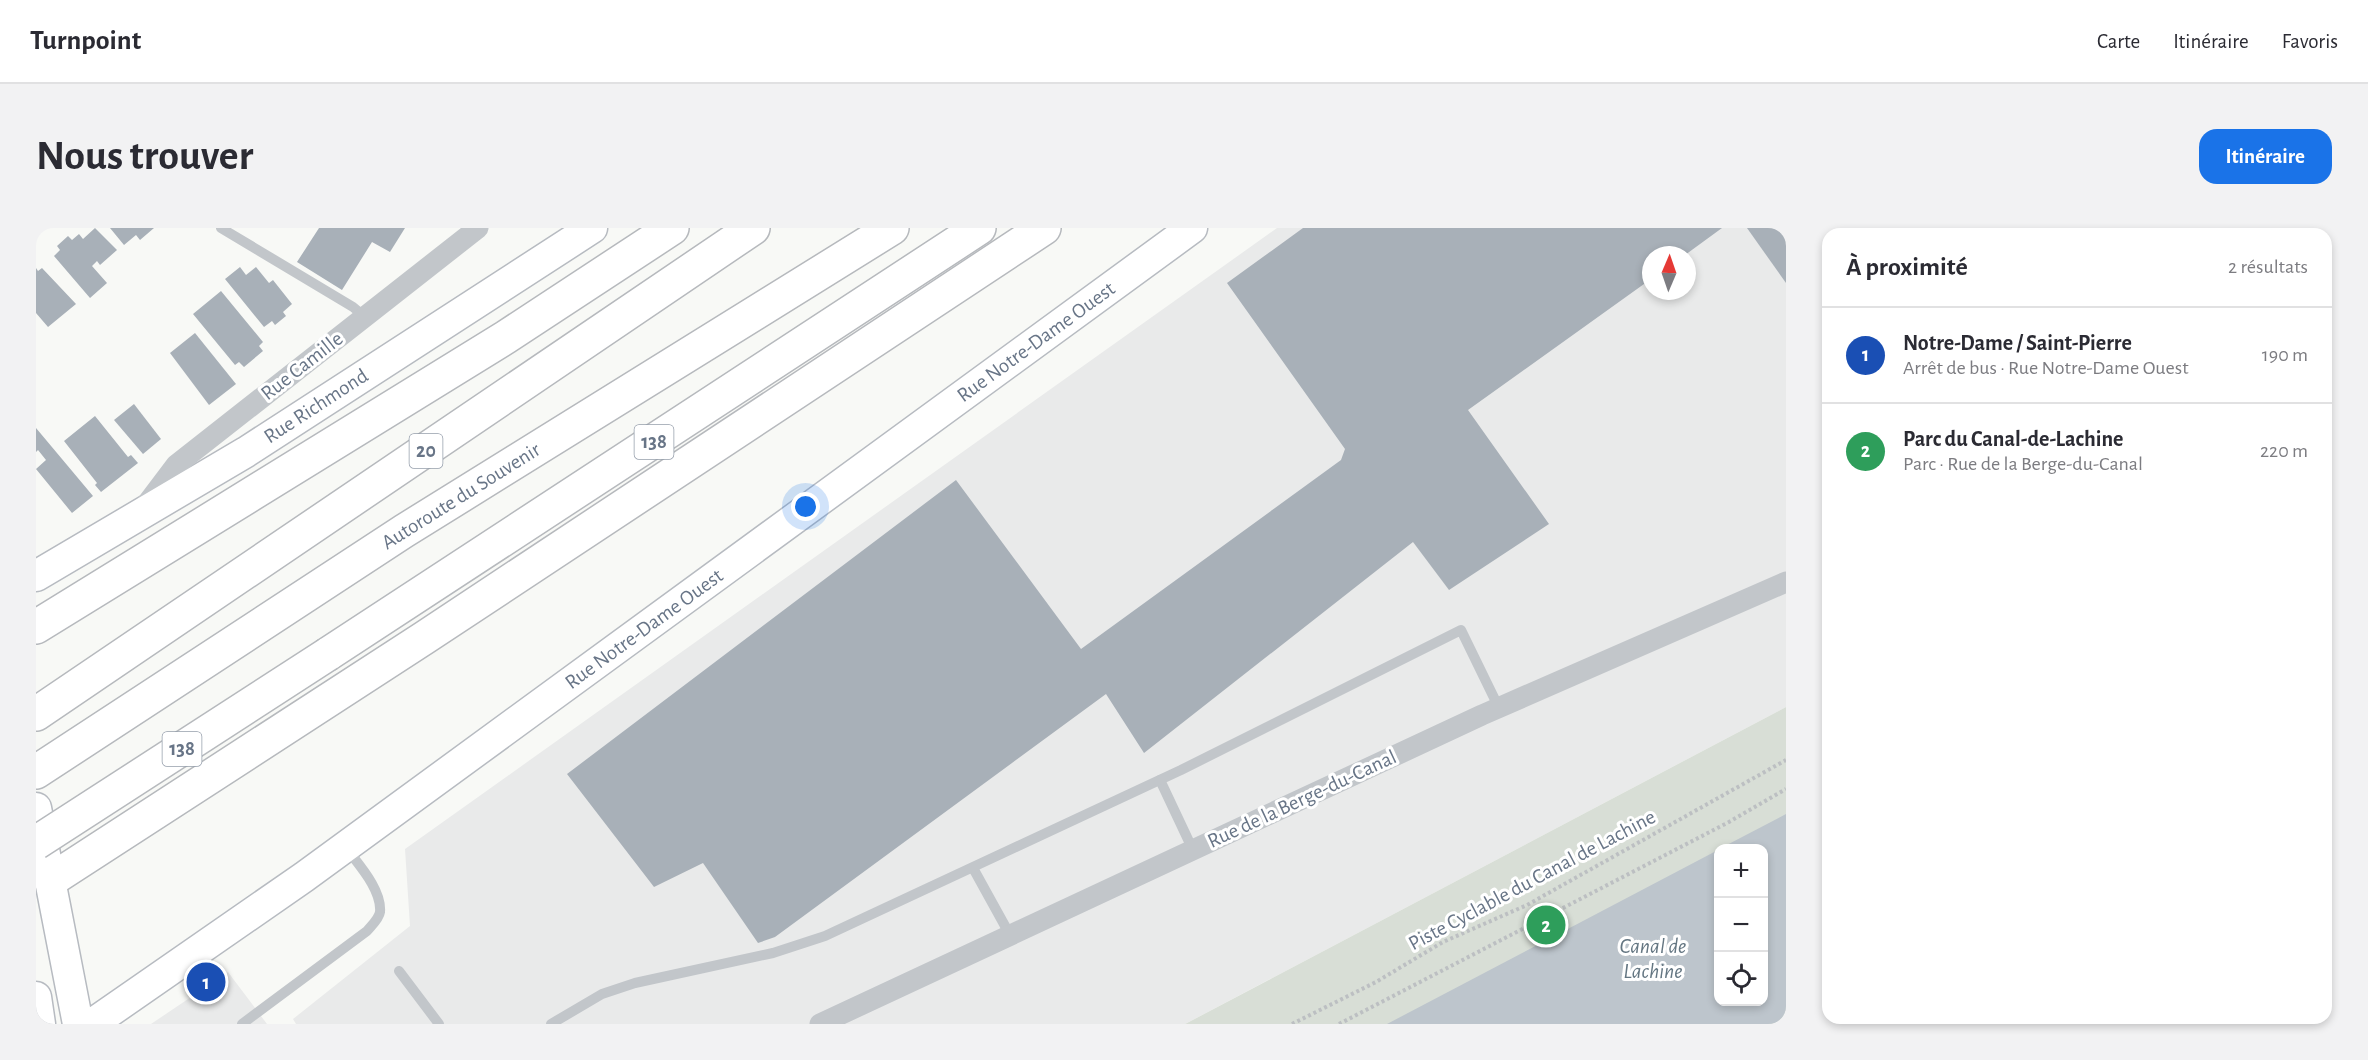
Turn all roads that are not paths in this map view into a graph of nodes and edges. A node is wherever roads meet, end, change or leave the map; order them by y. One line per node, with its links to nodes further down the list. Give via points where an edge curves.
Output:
1 (221, 228): 12 (lane)
2 (478, 228): 12 (street, Rue Camille)
3 (592, 228): 13 (main road, Rue Richmond, via 246,452)
4 (672, 228): 16 (highway, via 506,337)
5 (753, 228): 11 (highway, 20)
6 (760, 228): 11 (lane)
7 (892, 228): 19 (highway, Autoroute du Souvenir, via 404,531)
8 (979, 228): 22 (highway, 138, bridge)
9 (1044, 228): 26 (highway)
10 (1192, 228): 23 (main road, Rue Notre-Dame Ouest)
11 (705, 261): 18 (highway, 20)
12 (365, 317): 13 (street, Rue Camille, via 171,470)
13 (137, 516): 14 (main road, Rue Richmond)
14 (36, 576)
15 (1786, 582): 17 (street, Rue de la Berge-du-Canal)
16 (36, 627)
17 (1499, 708): 20 (lane, via 1461,630); 24 (street, Rue de la Berge-du-Canal)
18 (36, 714)
19 (41, 769)
20 (1160, 780): 24 (lane); 25 (lane)
21 (36, 808): 26 (main road)
22 (36, 843)
23 (345, 846): 30 (lane, via 375,891 380,913 367,932); 33 (main road, Rue Notre-Dame Ouest)
24 (1193, 850): 27 (street, Rue de la Berge-du-Canal)
25 (973, 868): 27 (lane); 35 (lane, via 825,936 773,953 635,983 602,994)
26 (44, 885): 32 (main road)
27 (1010, 935): 36 (street, Rue de la Berge-du-Canal)
28 (399, 970): 34 (lane)
29 (36, 997): 31 (main road)
30 (246, 1023)
31 (40, 1024)
32 (78, 1024)
33 (92, 1024)
34 (439, 1024)
35 (551, 1024)
36 (820, 1024)

